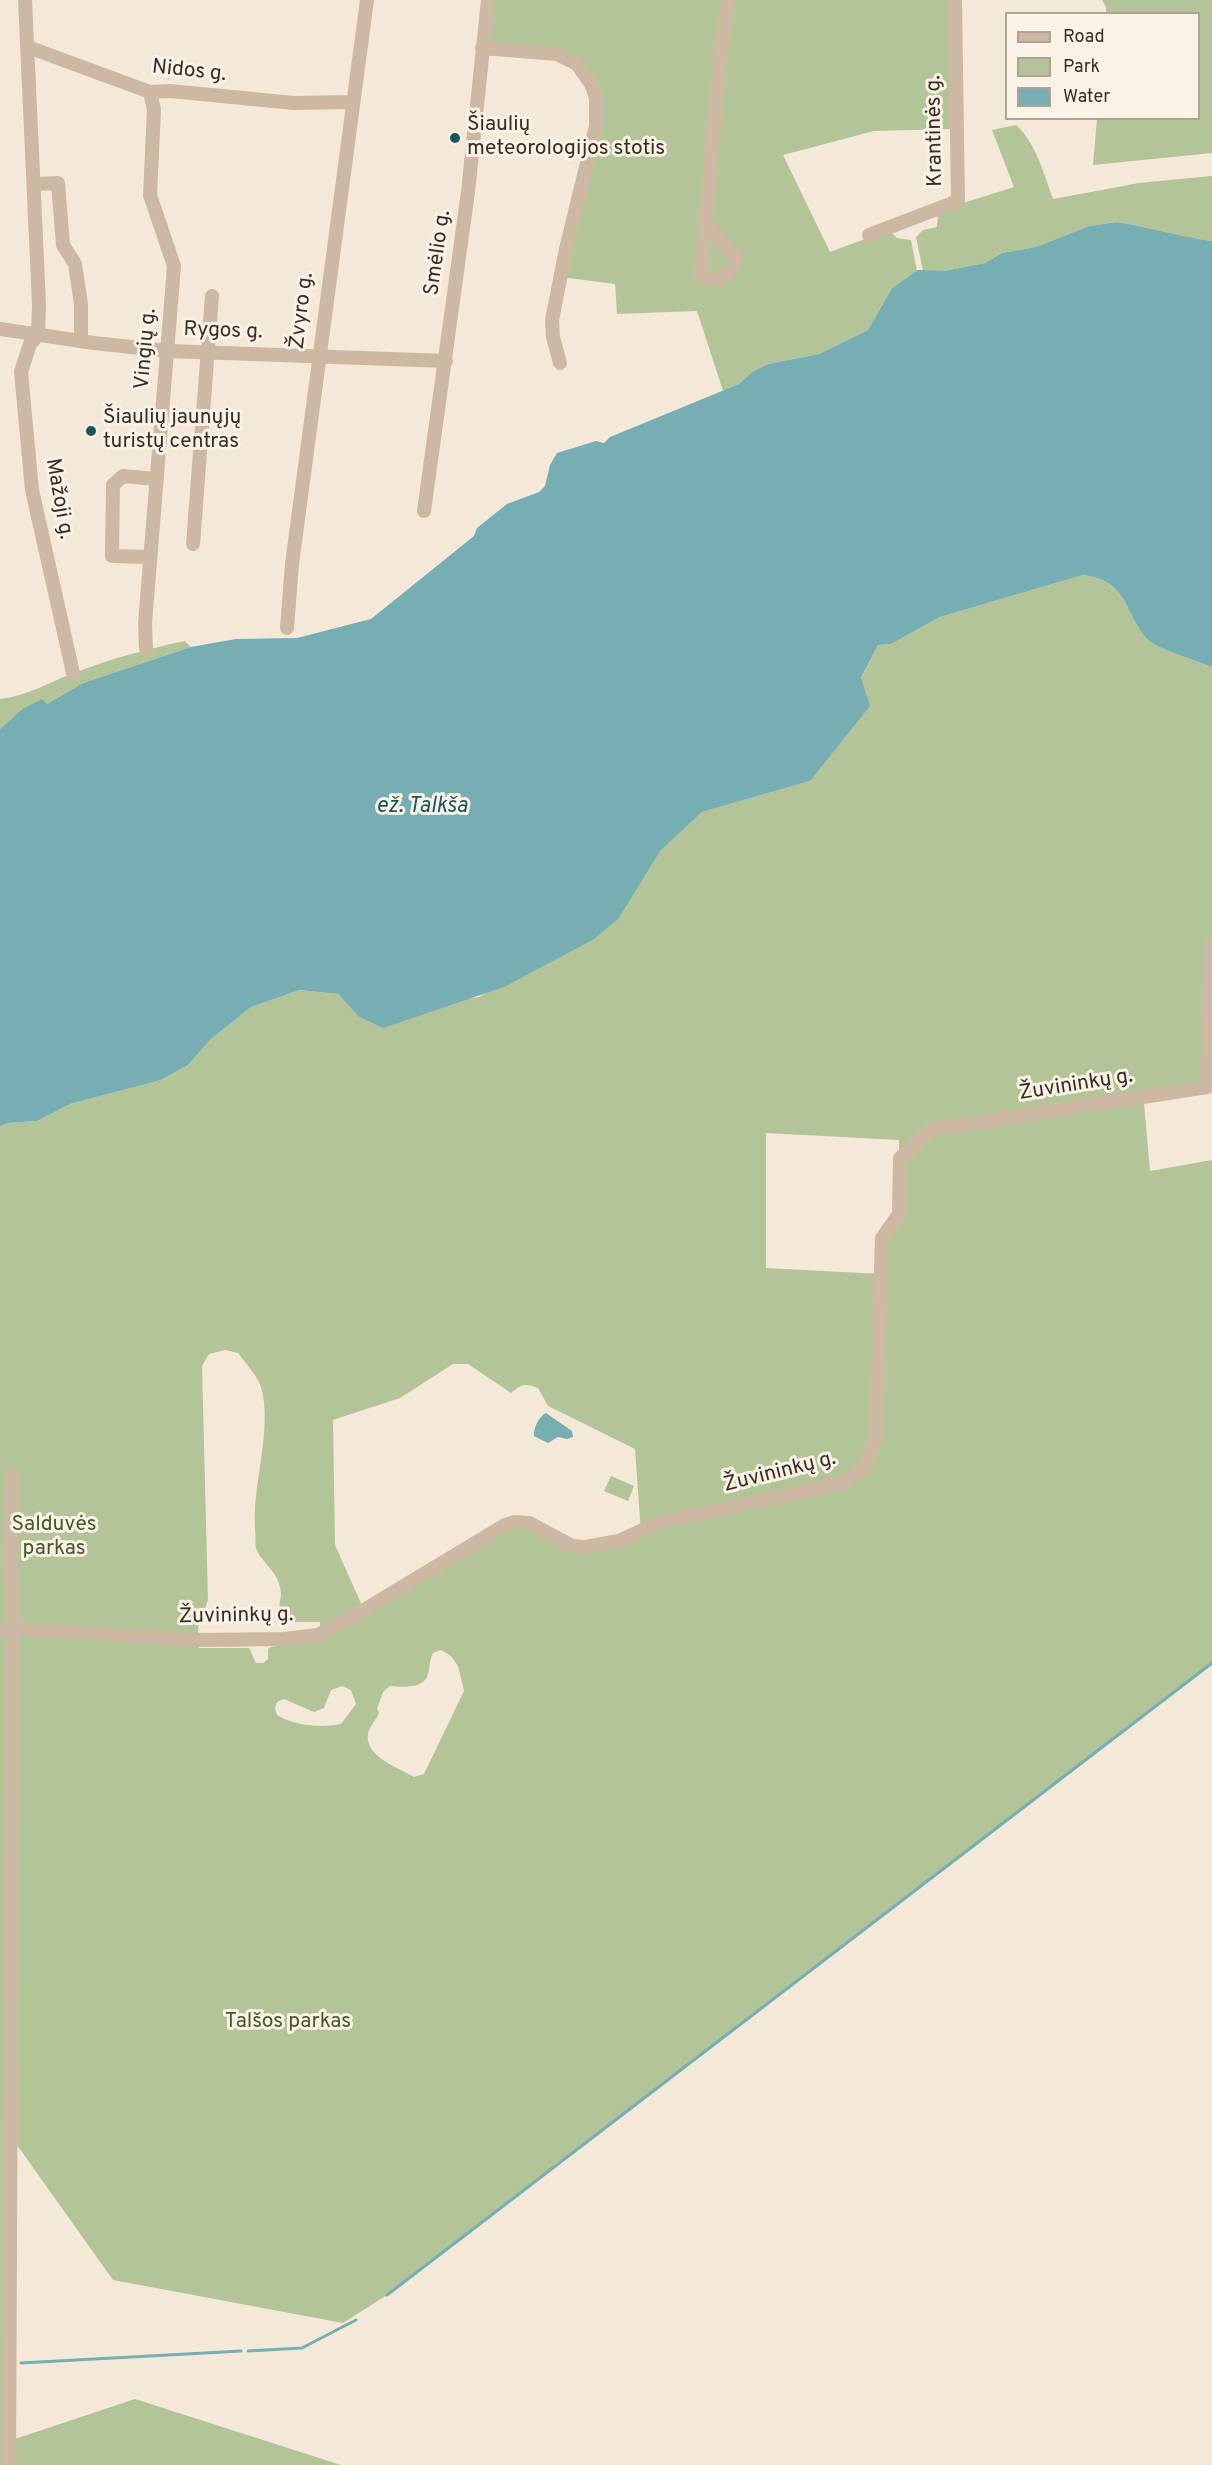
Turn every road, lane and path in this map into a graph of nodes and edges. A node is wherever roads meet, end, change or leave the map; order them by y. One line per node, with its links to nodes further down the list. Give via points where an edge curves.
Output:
1 (26, 0): 6 (street)
2 (367, 0): 9 (street, Žvyro g.)
3 (488, 0): 7 (street, Smėlio g.)
4 (728, 0): 11 (street)
5 (955, 0): 12 (street, Krantinės g., via 958,201)
6 (28, 47): 8 (street, Nidos g.); 10 (street)
7 (482, 48): 20 (street, Smėlio g.); 21 (street, via 557,54 577,64 596,98 596,126 552,320)
8 (150, 92): 9 (street, Nidos g., via 294,103); 17 (street, Vingių g., via 154,110 150,195 174,266)
9 (352, 102): 19 (street, Žvyro g.)
10 (34, 184): 15 (street); 16 (street, via 58,183 63,245 75,264 81,304)
11 (705, 224): 11 (street, via 701,276 720,279 733,269 736,257)
12 (869, 235)
13 (212, 296): 18 (street)
14 (0, 329): 15 (street, Rygos g.)
15 (38, 335): 16 (street, Rygos g.); 28 (street, Mažoji g., via 30,344 21,372 32,490)
16 (81, 341): 17 (street, Rygos g.)
17 (168, 351): 18 (street, Rygos g.); 22 (street, Vingių g.)
18 (208, 353): 19 (street, Rygos g.); 24 (street)
19 (319, 356): 20 (street, Rygos g.); 26 (street, Žvyro g.)
20 (446, 361): 23 (street, Smėlio g.)
21 (560, 363)
22 (156, 479): 25 (street, Vingių g.); 25 (street, via 123,476 113,485 112,556)
23 (424, 511)
24 (193, 544)
25 (150, 557): 27 (street, Vingių g.)
26 (287, 627)
27 (146, 649)
28 (73, 673)
29 (1212, 944): 31 (street, Žuvininkų g., via 1207,1087 931,1130 900,1158 899,1214 882,1238 876,1437 865,1467 843,1483 657,1523 619,1540 585,1547 572,1546 540,1528 515,1521 318,1635 148,1638)
30 (14, 1475): 31 (street)
31 (6, 1630): 32 (street)
32 (9, 2465)

